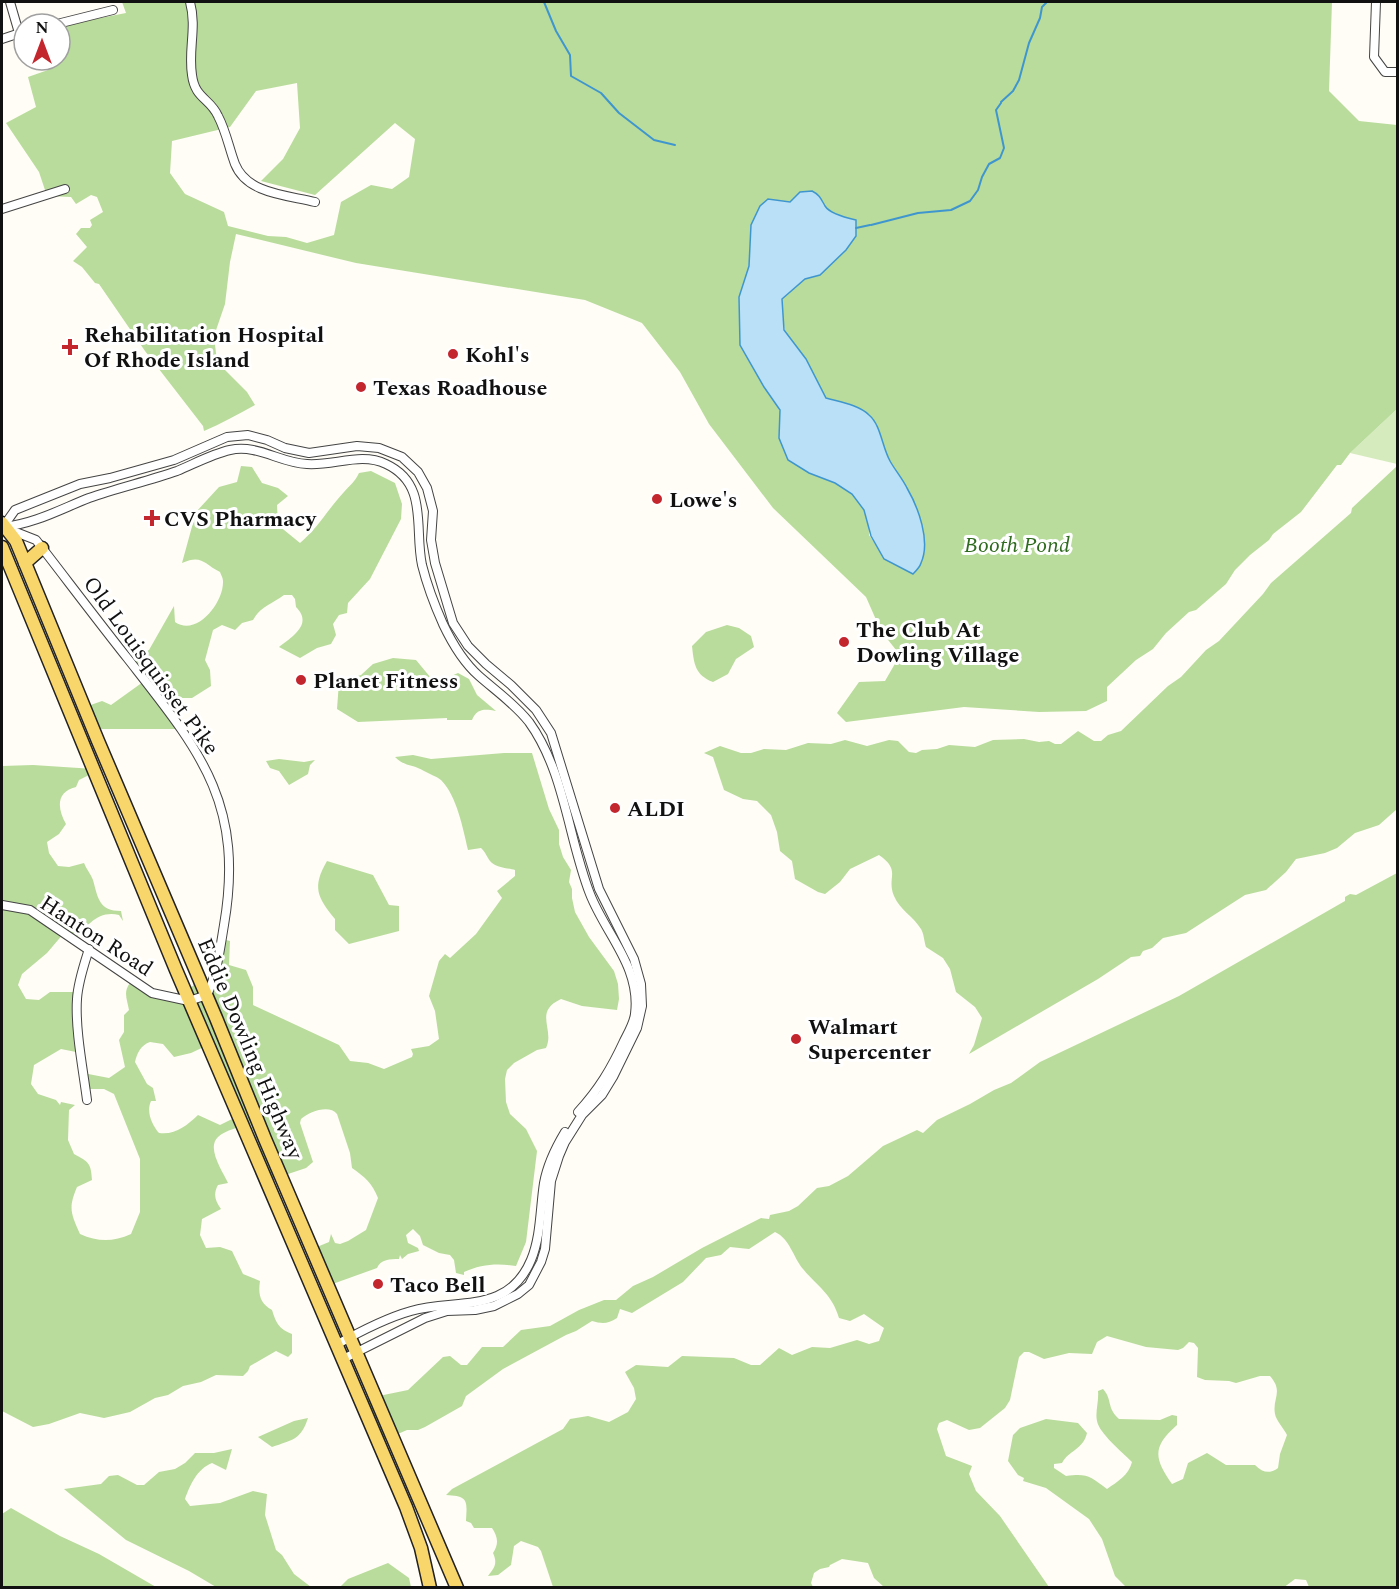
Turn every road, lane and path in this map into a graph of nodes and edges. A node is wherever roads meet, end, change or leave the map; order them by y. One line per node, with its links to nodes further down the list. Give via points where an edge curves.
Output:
1 (190, 2): 7 (street, via 194,17 191,73 195,91 218,113 236,165 246,180 260,189)
2 (1376, 2): 5 (street, via 1374,57 1385,72)
3 (113, 10): 4 (street)
4 (72, 20)
5 (1398, 72)
6 (65, 189): 8 (street)
7 (315, 202)
8 (2, 209)
9 (2, 525): 10 (main road, Eddie Dowling Highway); 11 (street, Old Louisquisset Pike, via 36,540); 12 (main road, Eddie Dowling Highway, via 16,541); 18 (street, via 24,525 229,450 248,448 304,464 373,459 400,472 411,486 420,512 418,540 423,568 444,626 476,674 528,720 542,742 590,893 628,962 635,985 635,1017 609,1073 558,1142 544,1181 536,1247 523,1275 491,1300); 19 (street, via 15,510 80,484 174,460 227,437 248,435 309,453 357,446 380,448 402,457 428,488 433,551 453,623 468,646 536,710 551,733 598,889 634,959 642,1006 637,1028 613,1077 582,1115 559,1156 551,1181 545,1249 529,1285 494,1306 447,1311)
10 (2, 546): 16 (main road, Eddie Dowling Highway)
11 (42, 548): 12 (main road); 15 (street, Old Louisquisset Pike, via 183,730 207,768 217,794 226,826 230,866 222,939 214,981)
12 (26, 563): 15 (main road, Eddie Dowling Highway)
13 (2, 905): 14 (street, Hanton Road, via 30,910)
14 (89, 949): 16 (street, Hanton Road, via 152,993); 17 (street, via 77,998)
15 (207, 995): 16 (street); 20 (main road, Eddie Dowling Highway)
16 (189, 1001): 21 (main road, Eddie Dowling Highway)
17 (87, 1100)
18 (420, 1308): 19 (street); 20 (street)
19 (425, 1318): 22 (street)
20 (351, 1336): 21 (street); 22 (main road, Eddie Dowling Highway)
21 (336, 1345): 23 (main road, Eddie Dowling Highway)
22 (356, 1352): 23 (street); 25 (main road, Eddie Dowling Highway)
23 (343, 1359): 24 (main road, Eddie Dowling Highway, via 411,1521)
24 (430, 1587)
25 (457, 1587)

